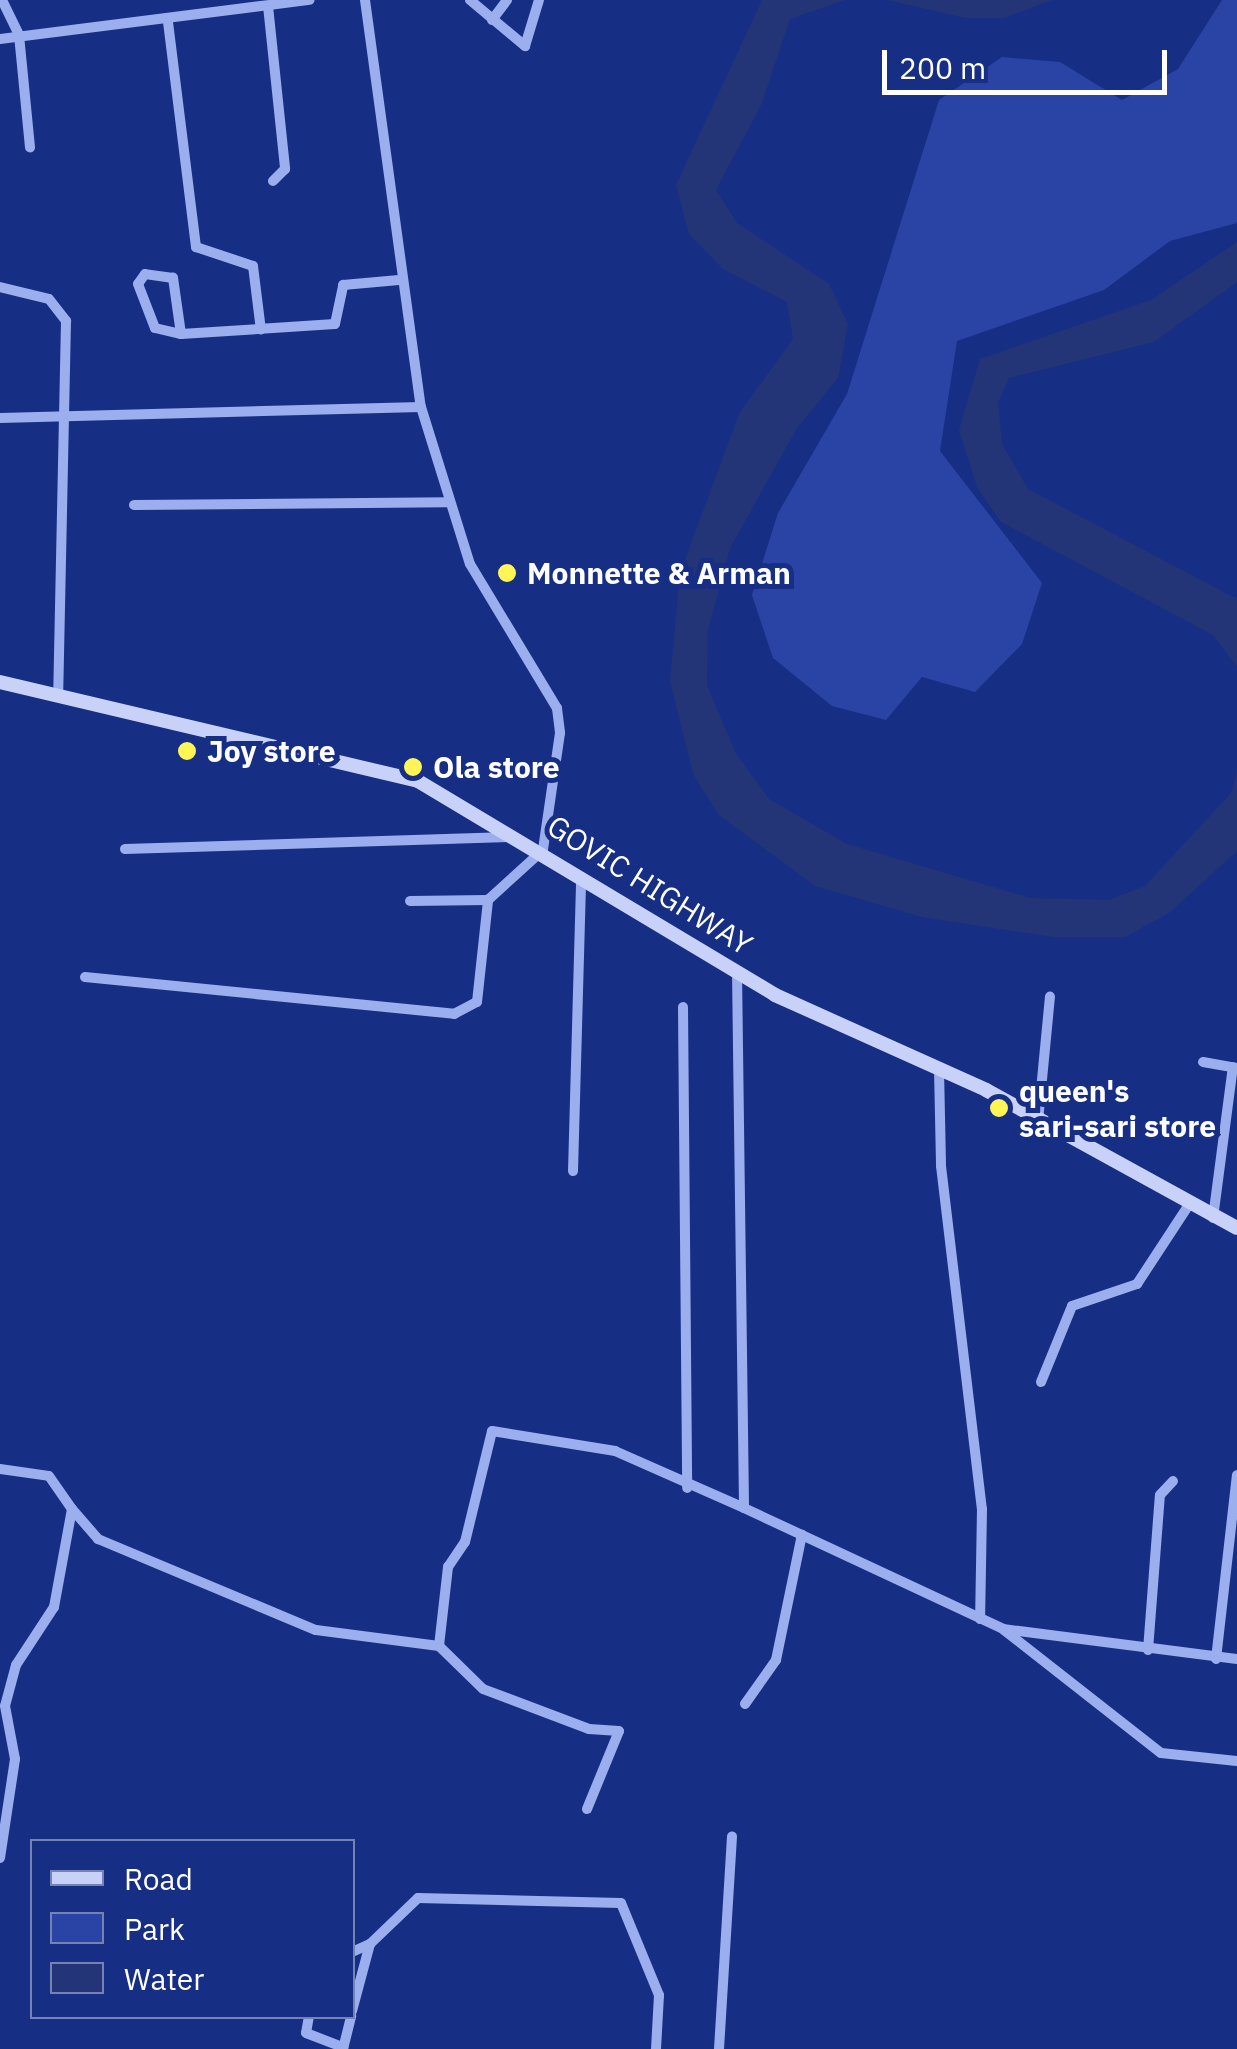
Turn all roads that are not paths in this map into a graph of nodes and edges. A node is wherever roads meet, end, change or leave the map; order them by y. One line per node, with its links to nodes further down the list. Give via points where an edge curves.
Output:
1 (2, 0): 11 (street)
2 (310, 0): 7 (street)
3 (364, 0): 15 (street)
4 (470, 0): 9 (street)
5 (507, 0): 9 (street)
6 (539, 0): 9 (street, via 525,46)
7 (289, 2): 8 (street)
8 (268, 6): 10 (street); 14 (street, via 285,169)
9 (492, 20)
10 (168, 22): 11 (street); 17 (street, via 196,247 253,266)
11 (18, 35): 12 (street); 13 (street)
12 (0, 39)
13 (30, 147)
14 (273, 181)
15 (399, 280): 17 (street, via 343,286 335,324); 19 (street)
16 (0, 287): 21 (street, via 49,299 66,321)
17 (261, 330): 18 (street)
18 (182, 334): 18 (street, via 173,278 145,274 138,284 155,328)
19 (422, 407): 21 (street); 22 (street)
20 (0, 418): 21 (street)
21 (64, 418): 25 (street)
22 (448, 502): 23 (street); 28 (street, via 470,564 557,708)
23 (134, 505)
24 (0, 682): 25 (main road, GOVIC HIGHWAY)
25 (58, 697): 26 (main road, GOVIC HIGHWAY, via 373,763)
26 (519, 836): 27 (street); 28 (main road, GOVIC HIGHWAY)
27 (126, 849)
28 (543, 850): 29 (main road, GOVIC HIGHWAY); 30 (street)
29 (581, 872): 32 (main road, GOVIC HIGHWAY); 40 (street)
30 (488, 900): 31 (street); 33 (street, via 477,1002 454,1014)
31 (410, 901)
32 (738, 970): 38 (main road, GOVIC HIGHWAY); 49 (street)
33 (85, 977)
34 (1050, 997): 39 (street)
35 (684, 1007): 48 (street)
36 (1203, 1062): 37 (street)
37 (1235, 1068): 42 (street)
38 (939, 1069): 39 (main road, GOVIC HIGHWAY); 52 (street, via 941,1166 982,1509)
39 (1038, 1121): 41 (main road, GOVIC HIGHWAY)
40 (572, 1171)
41 (1188, 1206): 42 (main road, GOVIC HIGHWAY); 44 (street, via 1137,1284 1072,1306)
42 (1212, 1218): 43 (main road, GOVIC HIGHWAY)
43 (1237, 1228)
44 (1041, 1382)
45 (0, 1469): 50 (street, via 49,1476)
46 (1237, 1476): 56 (street)
47 (1173, 1480): 55 (street, via 1160,1495)
48 (687, 1488): 49 (street); 54 (street, via 615,1451 492,1432 465,1542 448,1566)
49 (744, 1508): 51 (street)
50 (72, 1509): 54 (street, via 98,1539 316,1630); 62 (street, via 54,1607 16,1665 5,1706 15,1759)
51 (802, 1535): 52 (street); 58 (street, via 776,1660)
52 (980, 1619): 53 (street)
53 (1003, 1629): 55 (street); 59 (street, via 1161,1753)
54 (439, 1646): 60 (street, via 483,1689 578,1726 619,1730)
55 (1148, 1650): 56 (street)
56 (1216, 1659): 57 (street)
57 (1237, 1660)
58 (745, 1704)
59 (1237, 1761)
60 (587, 1808)
61 (732, 1836): 70 (street)
62 (0, 1858)
63 (370, 1944): 64 (street); 65 (street); 69 (street, via 418,1898 621,1903 659,1995)
64 (355, 1951)
65 (355, 2002)
66 (308, 2019): 68 (street, via 306,2033)
67 (351, 2019): 68 (street)
68 (343, 2048)
69 (656, 2049)
70 (719, 2049)

